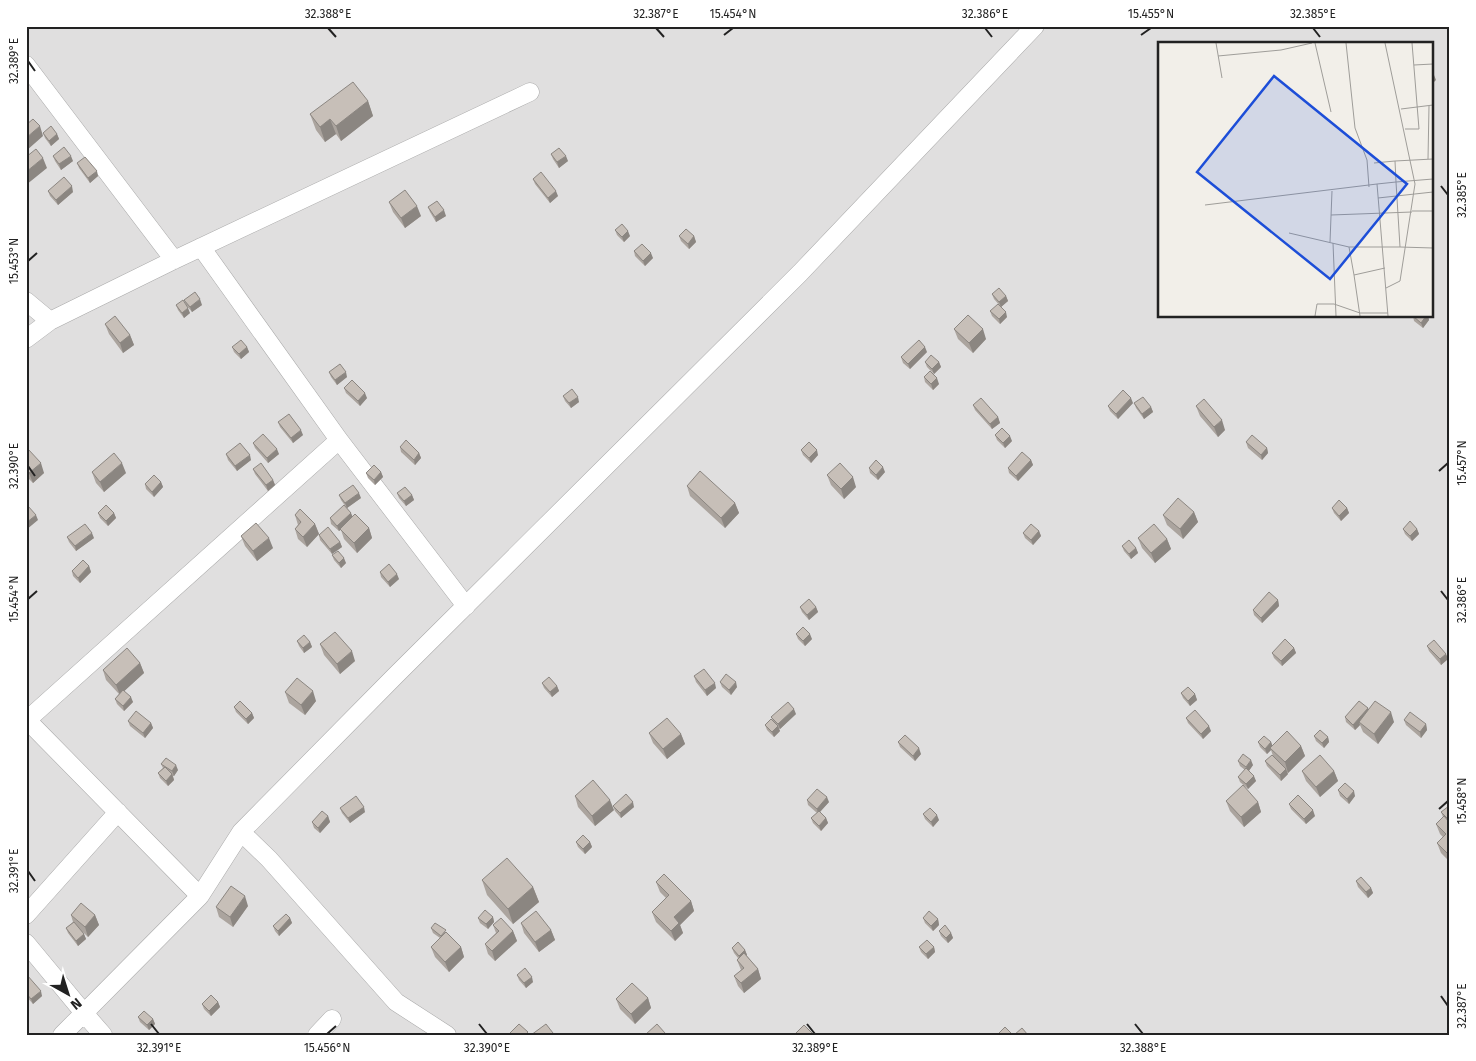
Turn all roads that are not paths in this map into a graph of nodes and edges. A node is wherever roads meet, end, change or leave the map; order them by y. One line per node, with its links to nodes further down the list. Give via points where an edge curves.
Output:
1 (1035, 26): 10 (street, via 800,273)
2 (26, 65): 5 (street)
3 (530, 92): 4 (street)
4 (201, 247): 5 (street); 9 (street)
5 (174, 260): 7 (street)
6 (26, 301): 7 (street)
7 (50, 321): 8 (street)
8 (26, 339)
9 (339, 440): 10 (street); 11 (street)
10 (466, 606): 13 (street)
11 (26, 720): 12 (street)
12 (118, 812): 14 (street); 15 (street)
13 (241, 832): 14 (street); 22 (street, via 396,1002)
14 (200, 896): 17 (street)
15 (26, 915)
16 (26, 943): 17 (street)
17 (84, 1012): 19 (street); 20 (street)
18 (332, 1020): 21 (street)
19 (62, 1035)
20 (103, 1035)
21 (317, 1035)
22 (447, 1035)

